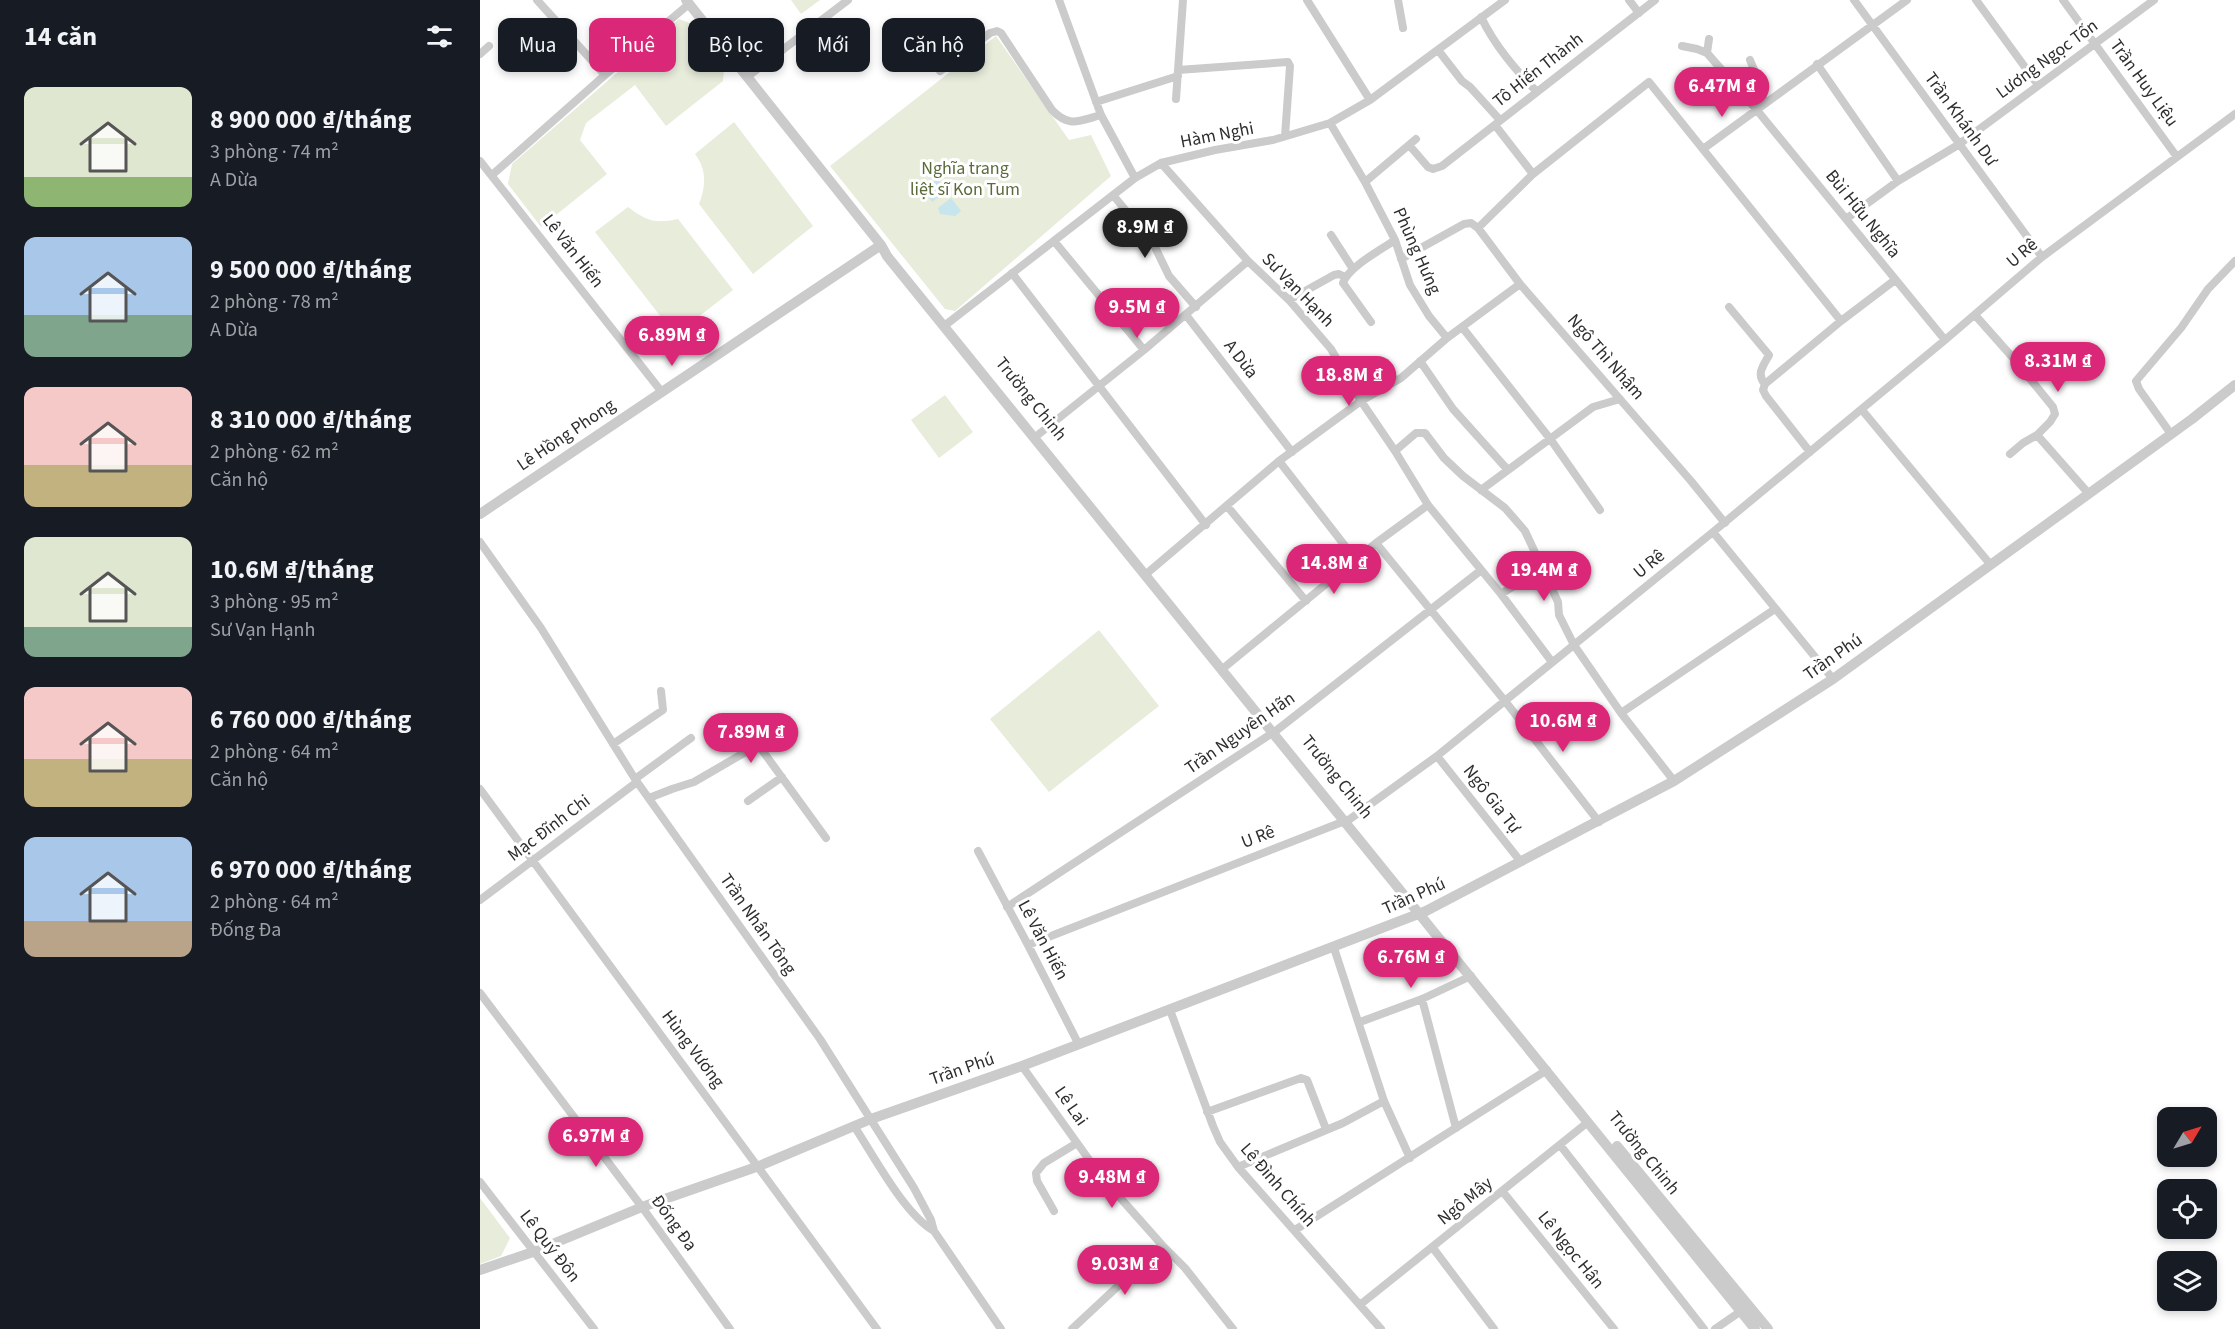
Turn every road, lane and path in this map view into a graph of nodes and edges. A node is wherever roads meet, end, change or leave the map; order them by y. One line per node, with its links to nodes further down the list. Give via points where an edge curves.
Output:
1 (537, 0): 31 (street)
2 (848, 0): 32 (street)
3 (1059, 0): 37 (street)
4 (1183, 0): 30 (street)
5 (1307, 0): 36 (street)
6 (1398, 0): 19 (street)
7 (1505, 0): 17 (street, Hàm Nghi)
8 (1629, 0): 16 (street)
9 (1655, 0): 16 (street, Tô Hiến Thành)
10 (1854, 0): 18 (street, Trần Khánh Dư)
11 (1907, 0): 18 (street)
12 (1976, 0): 33 (street)
13 (2063, 0): 22 (street, Trần Huy Liệu)
14 (2154, 0): 22 (street, Lương Ngọc Tốn)
15 (688, 2): 31 (street); 32 (street, Trường Chinh)
16 (1639, 13): 34 (street, Tô Hiến Thành)
17 (1481, 17): 25 (street, Hàm Nghi); 34 (street, via 1494,41)
18 (1872, 25): 29 (street); 44 (street, Trần Khánh Dư)
19 (1403, 28)
20 (985, 37): 39 (street, via 1000,33 1061,119 1072,123)
21 (1709, 39): 26 (street)
22 (2095, 45): 33 (street, Lương Ngọc Tốn); 46 (street, Trần Huy Liệu)
23 (489, 46): 27 (street)
24 (1682, 46): 26 (street)
25 (1438, 50): 36 (street, Hàm Nghi); 41 (street)
26 (1707, 53): 38 (street, Bùi Hữu Nghĩa)
27 (480, 54)
28 (1750, 60): 38 (street, via 1758,79)
29 (1817, 64): 38 (street); 52 (street)
30 (1178, 73): 35 (street); 37 (street); 43 (street, via 1288,62)
31 (605, 75): 50 (street)
32 (747, 77): 60 (street, Trường Chinh)
33 (2038, 85): 44 (street, Lương Ngọc Tốn)
34 (1537, 92): 41 (street, Tô Hiến Thành)
35 (1176, 99)
36 (1370, 100): 42 (street, Hàm Nghi)
37 (1096, 102): 39 (street)
38 (1760, 106): 45 (street); 55 (street, Bùi Hữu Nghĩa)
39 (1101, 115): 51 (street)
40 (2234, 115): 46 (street, U Rê)
41 (1497, 122): 49 (street); 53 (street, Tô Hiến Thành, via 1442,166 1428,167 1413,142)
42 (1330, 123): 43 (street, Hàm Nghi); 53 (street, Phùng Hưng)
43 (1285, 136): 48 (street, Hàm Nghi)
44 (1958, 145): 52 (street, Lương Ngọc Tốn); 61 (street, Trần Khánh Dư)
45 (1703, 149): 49 (street, via 1649,82); 75 (street)
46 (2177, 157): 61 (street, U Rê)
47 (480, 161): 50 (street, Lê Văn Hiến)
48 (1161, 163): 51 (street, Hàm Nghi); 63 (street, Sư Vạn Hạnh)
49 (1533, 174): 56 (street)
50 (492, 175): 86 (street, Lê Văn Hiến)
51 (1135, 178): 54 (street, Hàm Nghi)
52 (1899, 181): 55 (street, Lương Ngọc Tốn)
53 (1365, 182): 58 (street, Phùng Hưng)
54 (1113, 195): 59 (street, Hàm Nghi); 71 (street, via 1149,239 1169,276)
55 (1846, 219): 68 (street, Bùi Hữu Nghĩa)
56 (1478, 228): 62 (street, via 1464,224); 69 (street, Ngô Thì Nhậm)
57 (1331, 235): 65 (street)
58 (1395, 240): 62 (street, Phùng Hưng); 65 (street)
59 (1054, 241): 66 (street, Hàm Nghi); 81 (street)
60 (881, 245): 77 (street, Trường Chinh, via 892,252); 86 (street, Lê Hồng Phong); 115 (street, Trường Chinh)
61 (2042, 257): 74 (street, U Rê)
62 (1401, 259): 79 (street, Phùng Hưng, via 1410,285)
63 (1248, 261): 70 (street, Sư Vạn Hạnh); 71 (street)
64 (2235, 261): 91 (street, via 2208,289 2136,381)
65 (1353, 269): 67 (street)
66 (1012, 273): 77 (street, Hàm Nghi); 85 (street)
67 (1345, 277): 70 (street, via 1334,275); 76 (street, via 1343,283)
68 (1895, 280): 75 (street); 80 (street, Bùi Hữu Nghĩa)
69 (1520, 284): 78 (street); 87 (street, Ngô Thì Nhậm)
70 (1289, 300): 88 (street, Sư Vạn Hạnh, via 1331,349)
71 (1196, 307): 73 (street)
72 (1729, 307): 83 (street, via 1769,355 1760,371)
73 (1186, 315): 81 (street); 95 (street, A Dừa)
74 (1975, 315): 80 (street, U Rê); 92 (street, via 2053,407 2055,414)
75 (1841, 321): 83 (street)
76 (1371, 322)
77 (948, 323): 90 (street, Trường Chinh)
78 (1462, 327): 79 (street); 93 (street)
79 (1447, 338): 82 (street)
80 (1945, 340): 89 (street, U Rê)
81 (1144, 350): 85 (street)
82 (1420, 361): 88 (street, via 1401,378); 99 (street, via 1453,409)
83 (1765, 384): 96 (street, via 1766,396)
84 (2235, 385): 91 (street, Trần Phú)
85 (1100, 387): 90 (street); 107 (street)
86 (661, 391): 105 (street, Lê Hồng Phong)
87 (1620, 399): 93 (street, via 1593,407); 106 (street, Ngô Thì Nhậm)
88 (1361, 401): 94 (street, Sư Vạn Hạnh); 95 (street)
89 (1862, 410): 96 (street, U Rê); 112 (street)
90 (1039, 434): 115 (street, Trường Chinh)
91 (2171, 434): 101 (street, Trần Phú)
92 (2037, 435): 97 (street); 101 (street)
93 (1551, 440): 99 (street); 104 (street)
94 (1395, 451): 100 (street, via 1416,433 1425,433 1444,458); 102 (street, Sư Vạn Hạnh)
95 (1292, 452): 98 (street)
96 (1810, 452): 106 (street, U Rê)
97 (2010, 454)
98 (1279, 461): 103 (street); 111 (street)
99 (1507, 470): 100 (street)
100 (1481, 490): 113 (street, via 1505,508 1525,531)
101 (2089, 494): 112 (street, Trần Phú)
102 (1428, 505): 110 (street); 114 (street, Sư Vạn Hạnh)
103 (1227, 506): 107 (street); 117 (street)
104 (1600, 510)
105 (480, 514)
106 (1725, 523): 108 (street, U Rê)
107 (1206, 525): 115 (street)
108 (1713, 532): 119 (street); 120 (street, U Rê)
109 (480, 542): 129 (street, Trần Nhân Tông, via 541,628)
110 (1376, 543): 111 (street); 118 (street)
111 (1356, 560): 117 (street)
112 (1990, 564): 123 (street, Trần Phú)
113 (1542, 568): 116 (street); 120 (street)
114 (1480, 571): 116 (street, Sư Vạn Hạnh); 118 (street, Trần Nguyên Hãn)
115 (1147, 574): 122 (street, Trường Chinh); 127 (street, Trường Chinh)
116 (1501, 594): 121 (street, Sư Vạn Hạnh)
117 (1306, 601): 122 (street)
118 (1430, 609): 125 (street); 127 (street, Trần Nguyên Hãn)
119 (1775, 609): 123 (street); 126 (street)
120 (1574, 645): 121 (street, U Rê); 126 (street)
121 (1552, 662): 125 (street, U Rê)
122 (1226, 666): 127 (street, Trường Chinh)
123 (1833, 679): 133 (street, Trần Phú)
124 (661, 691): 129 (street, via 663,710)
125 (1505, 701): 130 (street, U Rê); 138 (street)
126 (1621, 713): 133 (street)
127 (1275, 732): 137 (street, Trường Chinh); 144 (street, Trần Nguyên Hãn)
128 (691, 738): 132 (street, Mạc Đĩnh Chi)
129 (613, 744): 132 (street, Trần Nhân Tông)
130 (1437, 756): 137 (street, U Rê); 142 (street, Ngô Gia Tự)
131 (782, 777): 135 (street, via 756,746 694,783); 136 (street); 139 (street)
132 (636, 781): 135 (street, Trần Nhân Tông); 141 (street, Mạc Đĩnh Chi)
133 (1674, 781): 138 (street, Trần Phú)
134 (480, 789): 141 (street, Hùng Vương)
135 (649, 798): 158 (street, Trần Nhân Tông, via 820,1039)
136 (748, 801)
137 (1347, 820): 145 (street, Trường Chinh); 146 (street, U Rê)
138 (1599, 822): 142 (street, Trần Phú)
139 (826, 838)
140 (978, 851): 144 (street, Lê Văn Hiến)
141 (534, 861): 143 (street, Mạc Đĩnh Chi); 166 (street, Hùng Vương)
142 (1521, 862): 145 (street, Trần Phú)
143 (480, 900)
144 (1007, 907): 146 (street, Lê Văn Hiến)
145 (1422, 912): 147 (street, Trần Phú); 148 (street, Trường Chinh); 179 (street, Trường Chinh)
146 (1028, 945): 153 (street, Lê Văn Hiến)
147 (1334, 948): 151 (street, Trần Phú); 152 (street)
148 (1471, 976): 150 (street); 155 (street, Trường Chinh)
149 (480, 993): 170 (street, Đống Đa)
150 (1422, 999): 152 (street); 161 (street)
151 (1170, 1010): 153 (street, Trần Phú); 157 (street, Lê Đình Chính)
152 (1360, 1022): 156 (street)
153 (1079, 1045): 154 (street, Trần Phú)
154 (1022, 1066): 158 (street, Trần Phú); 163 (street, Lê Lai)
155 (1547, 1070): 159 (street, Trường Chinh); 161 (street)
156 (1384, 1101): 162 (street); 165 (street)
157 (1207, 1112): 162 (street, via 1301,1078 1306,1080); 167 (street, Lê Đình Chính, via 1220,1142)
158 (871, 1119): 160 (street, Trần Phú); 172 (street, Trần Nhân Tông, via 932,1220)
159 (1588, 1122): 164 (street, Ngô Mây); 179 (street, Trường Chinh)
160 (854, 1126): 166 (street, Trần Phú); 172 (street, via 912,1211)
161 (1456, 1128): 165 (street)
162 (1326, 1129): 167 (street)
163 (1077, 1143): 171 (street, via 1044,1163 1036,1173); 174 (street, Lê Lai)
164 (1560, 1145): 169 (street, Ngô Mây); 189 (street)
165 (1410, 1158): 173 (street)
166 (759, 1166): 170 (street, Trần Phú); 182 (street, Hùng Vương)
167 (1238, 1167): 173 (street, Lê Đình Chính)
168 (480, 1182): 176 (street, Lê Quý Đôn)
169 (1503, 1192): 175 (street, Ngô Mây); 188 (street, Lê Ngọc Hân)
170 (642, 1207): 176 (street, Trần Phú); 181 (street, Đống Đa)
171 (1054, 1211)
172 (934, 1230): 183 (street, Trần Nhân Tông)
173 (1295, 1230): 178 (street, Lê Đình Chính)
174 (1161, 1245): 184 (street); 185 (street, Lê Lai, via 1185,1268)
175 (1433, 1248): 178 (street, Ngô Mây); 187 (street)
176 (533, 1252): 177 (street, Trần Phú); 180 (street, Lê Quý Đôn)
177 (480, 1270)
178 (1361, 1304): 186 (street, Lê Đình Chính)
179 (1744, 1308): 190 (street); 191 (street, Trường Chinh); 192 (street, Trường Chinh)
180 (594, 1329)
181 (730, 1329)
182 (877, 1329)
183 (1001, 1329)
184 (1072, 1329)
185 (1233, 1329)
186 (1381, 1329)
187 (1494, 1329)
188 (1614, 1329)
189 (1704, 1329)
190 (1714, 1329)
191 (1755, 1329)
192 (1768, 1329)

